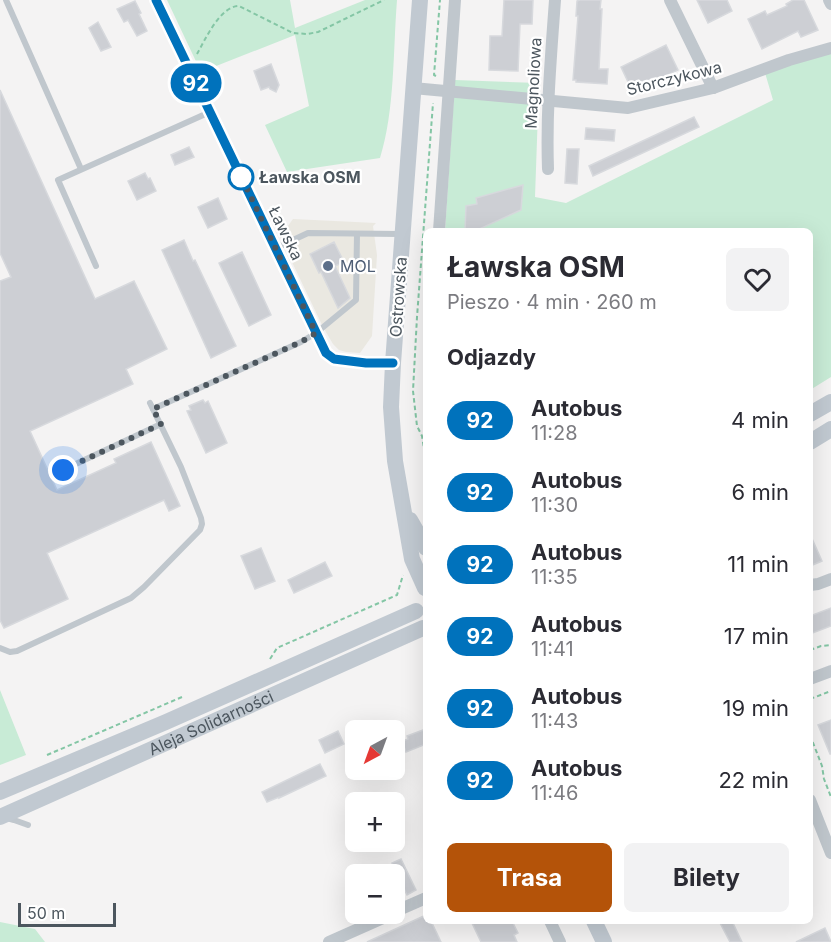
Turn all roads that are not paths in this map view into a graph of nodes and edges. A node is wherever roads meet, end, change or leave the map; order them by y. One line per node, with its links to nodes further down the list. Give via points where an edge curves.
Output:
1 (6, 0): 16 (lane)
2 (156, 0): 14 (street, Ławska)
3 (420, 0): 10 (main road, Ostrowska)
4 (455, 0): 12 (street)
5 (555, 0): 13 (street, Magnoliowa)
6 (670, 0): 11 (street)
7 (829, 0): 8 (street)
8 (831, 4)
9 (831, 48): 11 (street, Storczykowa)
10 (413, 88): 12 (street); 19 (main road, Ostrowska)
11 (713, 88): 13 (street, Storczykowa, via 628,108)
12 (444, 95): 13 (street, Storczykowa); 17 (street)
13 (548, 101): 15 (street, Magnoliowa)
14 (210, 112): 16 (lane); 20 (street, Ławska)
15 (548, 169)
16 (81, 170): 21 (lane, via 58,180)
17 (439, 228)
18 (357, 234): 19 (lane); 20 (lane, via 308,233); 22 (lane, via 356,300)
19 (403, 234): 23 (main road, Ostrowska)
20 (275, 248): 22 (street, Ławska)
21 (96, 266)
22 (316, 333): 23 (street, Ławska, via 326,353 334,359); 26 (lane, via 152,406)
23 (393, 363): 30 (main road, Ostrowska, via 394,461)
24 (831, 402): 25 (main road)
25 (813, 412)
26 (161, 424): 29 (lane); 39 (lane, via 201,518 200,530 130,598 17,651)
27 (831, 429): 28 (main road)
28 (813, 440)
29 (63, 470)
30 (403, 506): 31 (main road, Ostrowska); 33 (main road, Ostrowska, via 412,559)
31 (423, 543)
32 (831, 579): 34 (street)
33 (423, 584)
34 (813, 585)
35 (423, 591): 36 (main road)
36 (416, 611): 37 (main road); 42 (main road, Aleja Solidarności)
37 (423, 628)
38 (423, 629): 44 (main road, Aleja Solidarności)
39 (0, 648)
40 (831, 671): 41 (street)
41 (813, 679)
42 (0, 792)
43 (813, 808): 46 (street)
44 (0, 817): 45 (lane)
45 (28, 825)
46 (831, 853)
47 (423, 899): 48 (street)
48 (405, 908)
49 (369, 924): 52 (street)
50 (551, 924): 53 (street)
51 (595, 924): 54 (main road)
52 (330, 942)
53 (560, 942)
54 (604, 942)

